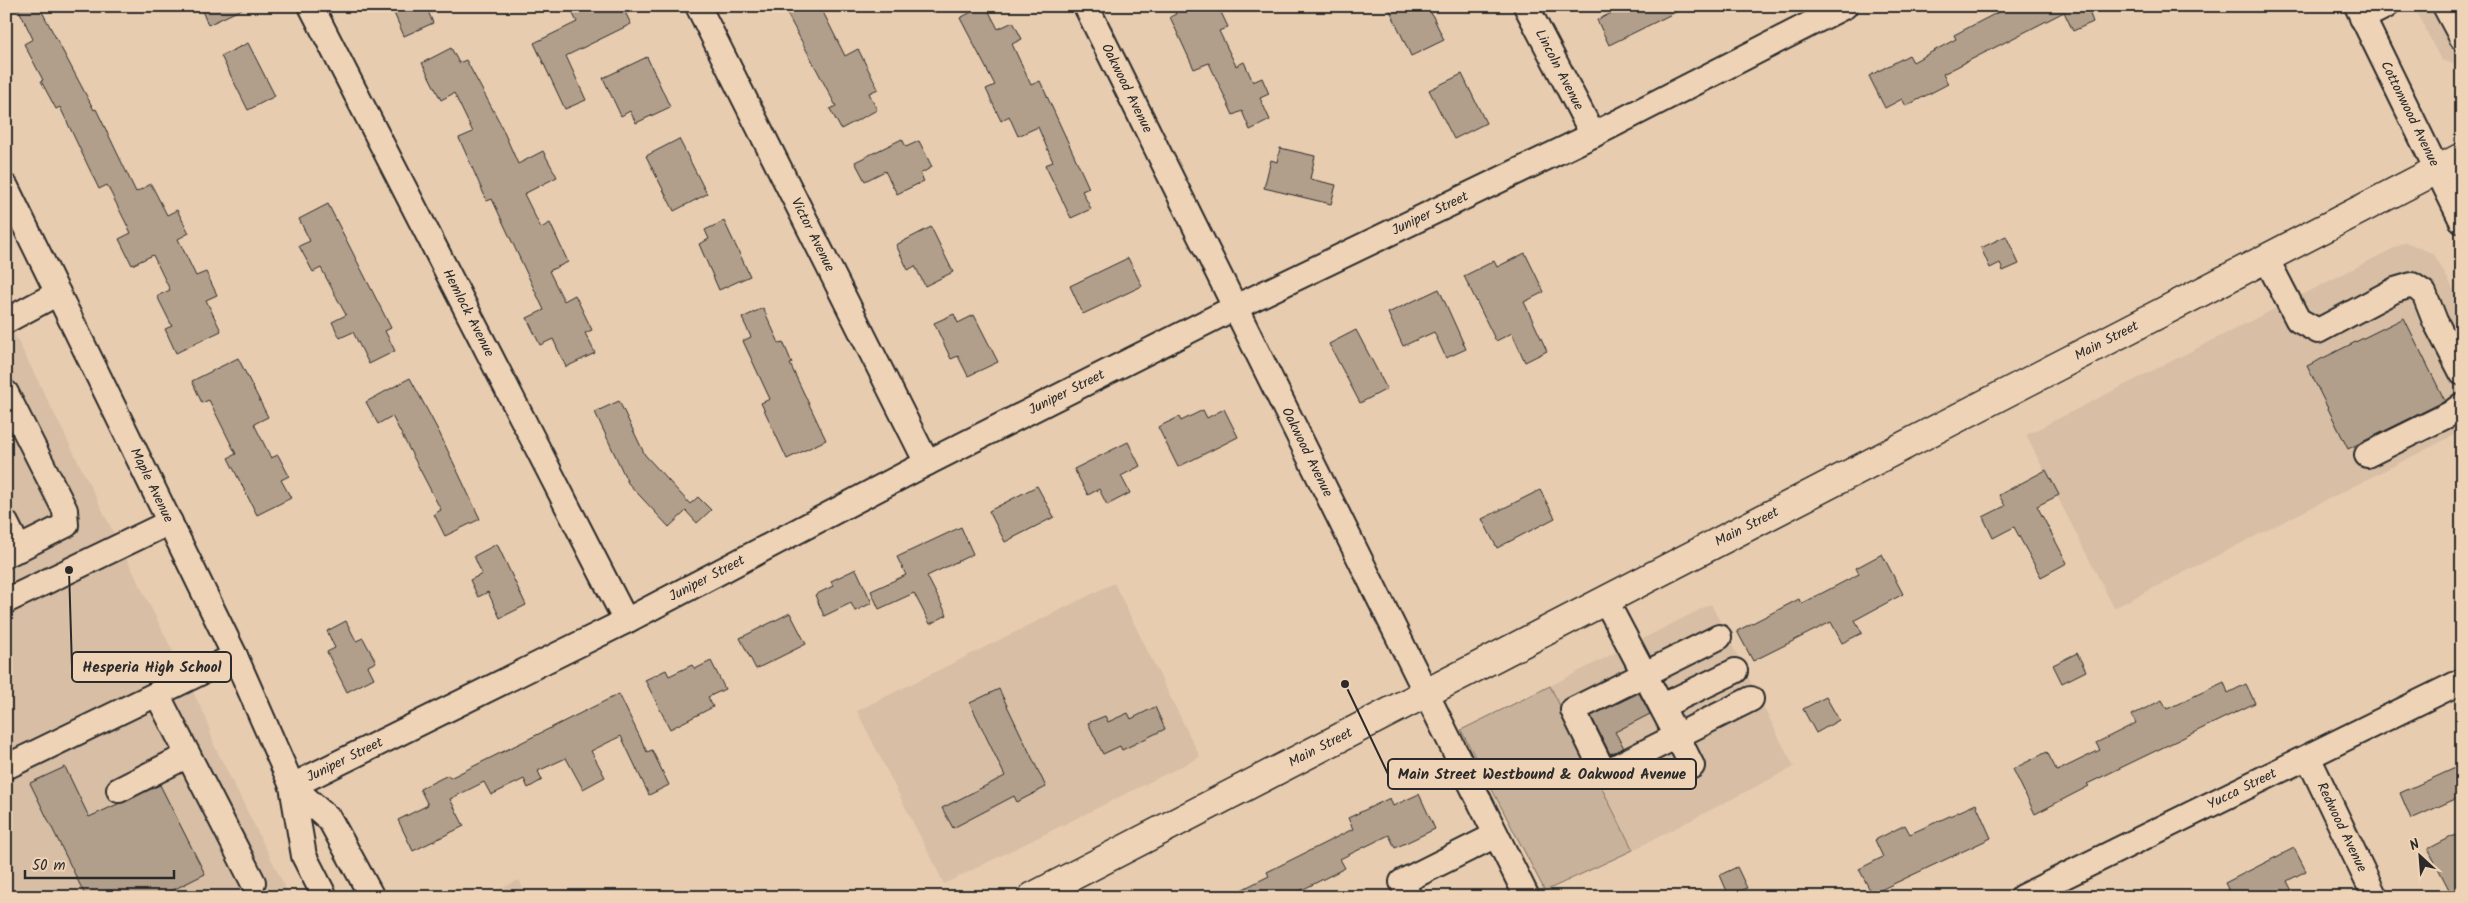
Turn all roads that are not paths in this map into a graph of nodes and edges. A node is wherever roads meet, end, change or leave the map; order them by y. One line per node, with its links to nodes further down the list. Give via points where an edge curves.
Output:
1 (311, 6): 29 (street, Hemlock Avenue)
2 (698, 6): 23 (street, Victor Avenue)
3 (1086, 6): 17 (street, Oakwood Avenue)
4 (1526, 6): 10 (street, Lincoln Avenue)
5 (1845, 6): 10 (street, Juniper Street)
6 (2386, 6): 8 (street)
7 (2445, 6): 9 (street)
8 (2359, 12): 12 (street, Cottonwood Avenue)
9 (2462, 38)
10 (1593, 135): 17 (street, Juniper Street)
11 (2462, 156): 12 (main road, Main Street)
12 (2436, 170): 14 (street, Cottonwood Avenue); 15 (main road, Main Street)
13 (6, 187): 16 (street, Maple Avenue)
14 (2462, 221)
15 (2266, 258): 19 (street, via 2298,320 2318,331 2395,290 2412,285 2424,293); 27 (main road, Main Street)
16 (58, 293): 18 (street); 24 (street, Maple Avenue)
17 (1236, 307): 23 (street, Juniper Street); 36 (street, Oakwood Avenue)
18 (6, 321)
19 (2462, 373)
20 (6, 393): 26 (street, via 66,510 68,520 66,525)
21 (2462, 406): 22 (street)
22 (2366, 456)
23 (928, 463): 29 (street, Juniper Street)
24 (170, 522): 28 (street); 31 (street, Maple Avenue)
25 (6, 523): 26 (street)
26 (13, 552)
27 (1606, 600): 33 (street); 36 (main road, Main Street)
28 (6, 601)
29 (626, 621): 44 (street, Juniper Street)
30 (1719, 637): 33 (street)
31 (235, 656): 35 (street); 44 (street, Maple Avenue)
32 (1735, 671): 38 (street)
33 (1646, 674): 38 (street); 39 (street, via 1573,710 1604,773)
34 (2462, 681): 41 (street, Yucca Street)
35 (157, 694): 40 (street); 43 (street)
36 (1426, 694): 46 (street, Oakwood Avenue); 51 (main road, Main Street)
37 (1752, 699): 39 (street)
38 (1662, 706): 39 (street)
39 (1677, 736): 42 (street)
40 (188, 755): 45 (street); 47 (street)
41 (2308, 757): 53 (street, Yucca Street); 54 (street, Redwood Avenue)
42 (1692, 766)
43 (6, 767)
44 (292, 786): 49 (street, Maple Avenue, via 304,856); 50 (street, Maple Avenue, via 330,820)
45 (119, 790)
46 (1496, 835): 48 (street, Oakwood Avenue); 52 (street, via 1402,882)
47 (253, 882)
48 (1519, 894)
49 (324, 897)
50 (372, 897)
51 (1032, 897)
52 (1410, 897)
53 (2022, 897)
54 (2375, 897)

